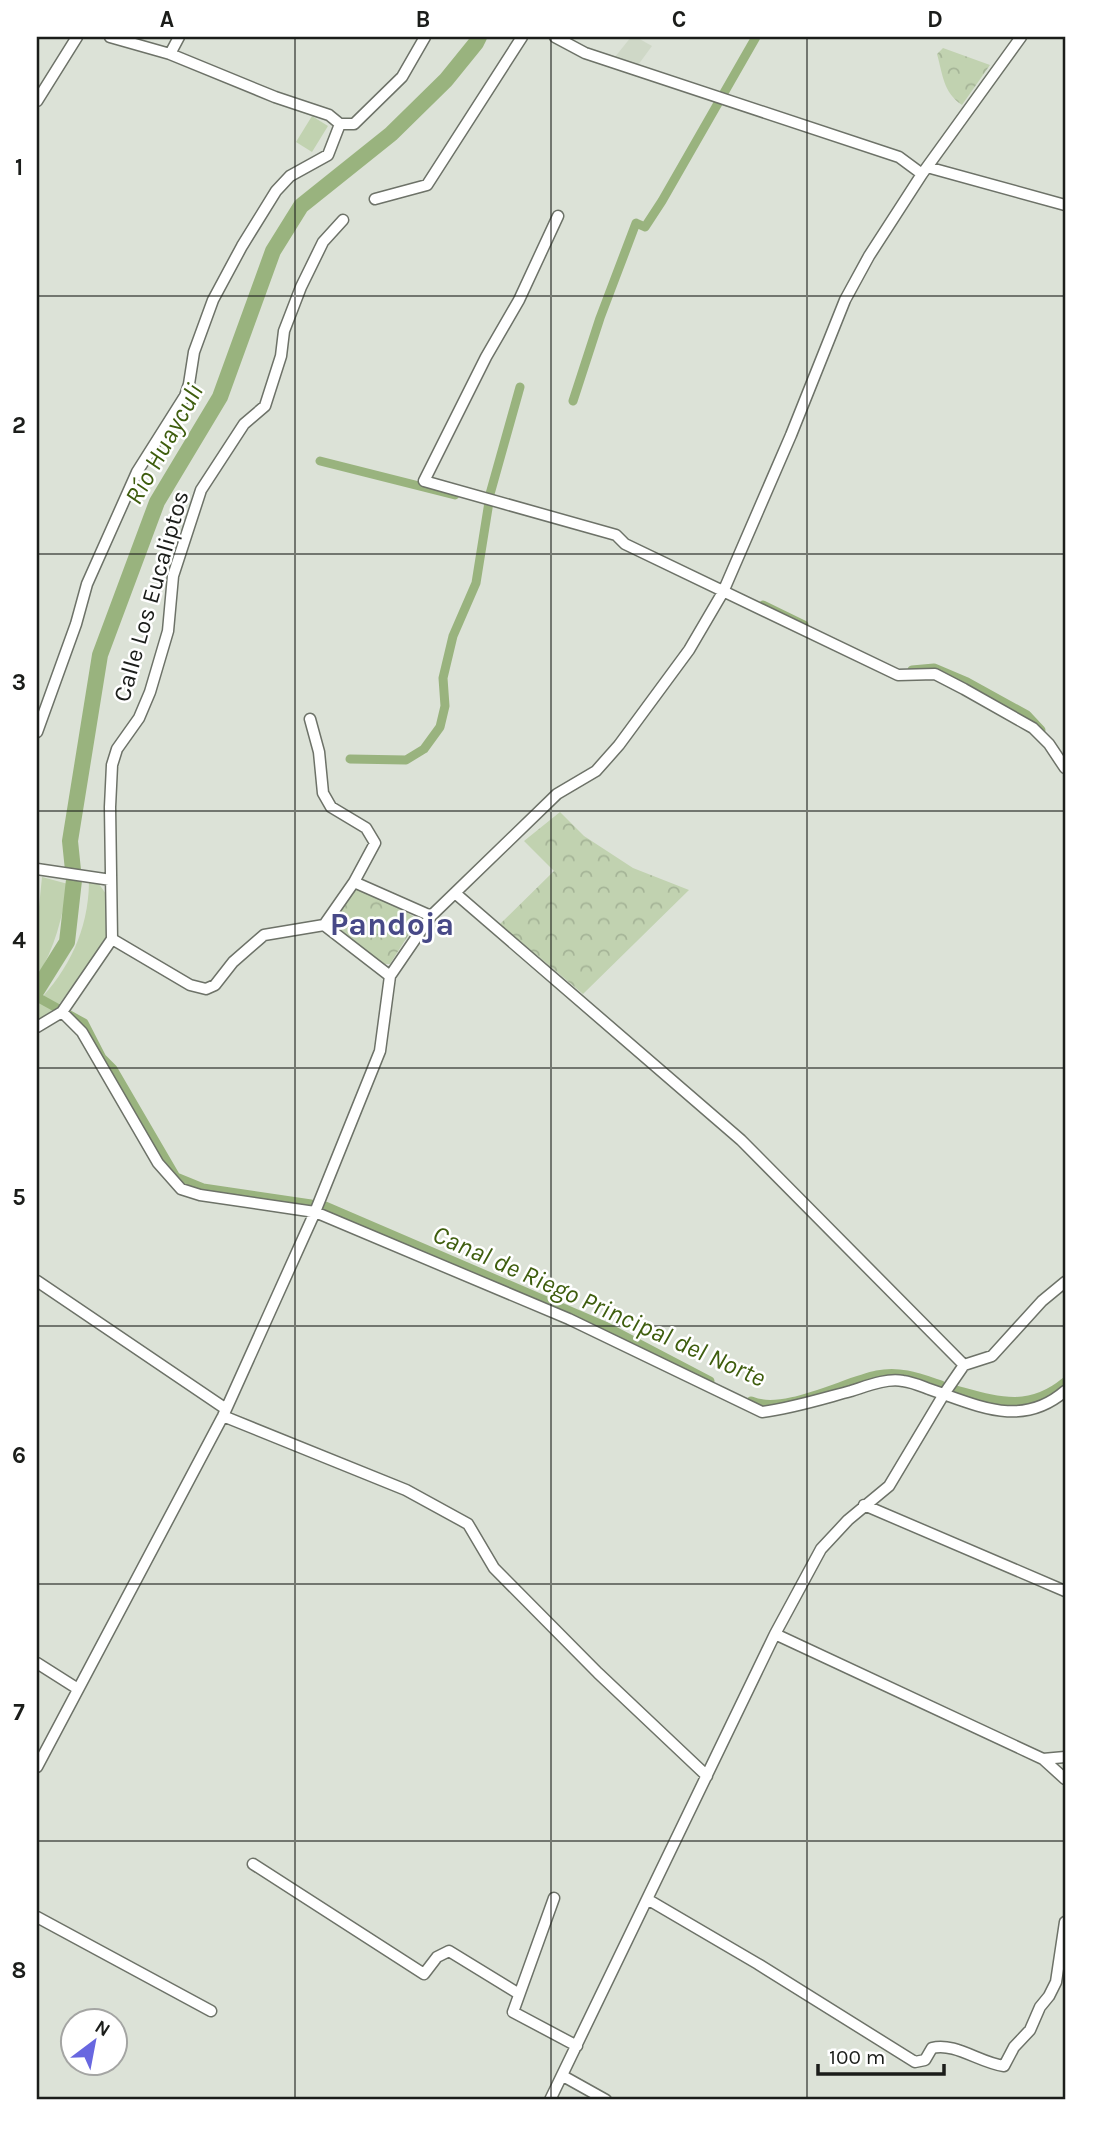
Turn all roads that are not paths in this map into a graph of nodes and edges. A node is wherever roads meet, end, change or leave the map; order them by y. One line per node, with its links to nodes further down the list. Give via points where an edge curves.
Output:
1 (77, 37): 9 (street)
2 (110, 37): 8 (street)
3 (179, 37): 8 (street)
4 (425, 37): 10 (street, via 402,77 354,124)
5 (522, 37): 12 (street, via 427,185)
6 (555, 37): 11 (street, via 585,53 899,158)
7 (1021, 37): 11 (street)
8 (170, 54): 10 (street)
9 (37, 100)
10 (340, 124): 18 (street, via 328,155 290,176 276,191 213,300 194,352 190,384 137,472 87,584)
11 (924, 171): 13 (street); 16 (street, via 845,300)
12 (374, 199)
13 (1065, 205)
14 (558, 216): 16 (street, via 424,481 615,535)
15 (343, 220): 21 (street, Calle Los Eucaliptos, via 323,242 301,287 284,331 265,406 244,424 201,490 173,576 169,631 150,692 112,765)
16 (723, 592): 19 (street, via 898,676 935,674 1033,729); 23 (street, via 669,679 596,771 557,794)
17 (310, 719): 22 (street, via 323,793 331,807 366,828 375,843)
18 (37, 732)
19 (1065, 768)
20 (37, 869): 21 (street)
21 (111, 880): 26 (street, Calle Los Eucaliptos)
22 (354, 882): 24 (street); 25 (street)
23 (455, 893): 24 (street); 33 (street, via 741,1140)
24 (431, 916): 27 (street)
25 (324, 925): 26 (street, via 264,935 215,985 205,989 190,985); 27 (street)
26 (112, 939): 28 (street)
27 (390, 976): 30 (street, via 380,1051)
28 (62, 1012): 29 (street); 30 (street, via 82,1032 158,1163 181,1189)
29 (37, 1027)
30 (315, 1212): 35 (street, via 569,1319 762,1412 885,1381 903,1381); 36 (street)
31 (37, 1280): 36 (street)
32 (1065, 1282): 33 (street, via 992,1356)
33 (964, 1365): 35 (street)
34 (1065, 1391): 35 (street, via 1031,1411 990,1410)
35 (944, 1394): 37 (street, via 889,1486)
36 (225, 1413): 41 (street); 45 (street, via 406,1490 468,1524 495,1567)
37 (864, 1505): 38 (street); 39 (street, via 821,1549)
38 (1065, 1591)
39 (775, 1634): 43 (street); 45 (street)
40 (37, 1663): 41 (street)
41 (78, 1689): 44 (street)
42 (1065, 1757): 43 (street)
43 (1043, 1759): 46 (street)
44 (37, 1767)
45 (707, 1776): 49 (street)
46 (1065, 1779)
47 (253, 1864): 52 (street, via 424,1974 437,1957 449,1951)
48 (554, 1898): 52 (street)
49 (647, 1899): 51 (street, via 915,2062 943,2045 1004,2066 1014,2047 1031,2031 1056,1982); 54 (street)
50 (37, 1917): 53 (street)
51 (1065, 1922)
52 (519, 1994): 54 (street, via 513,2012)
53 (211, 2011)
54 (577, 2046): 55 (street)
55 (563, 2076): 56 (street); 57 (street)
56 (550, 2100)
57 (606, 2100)

